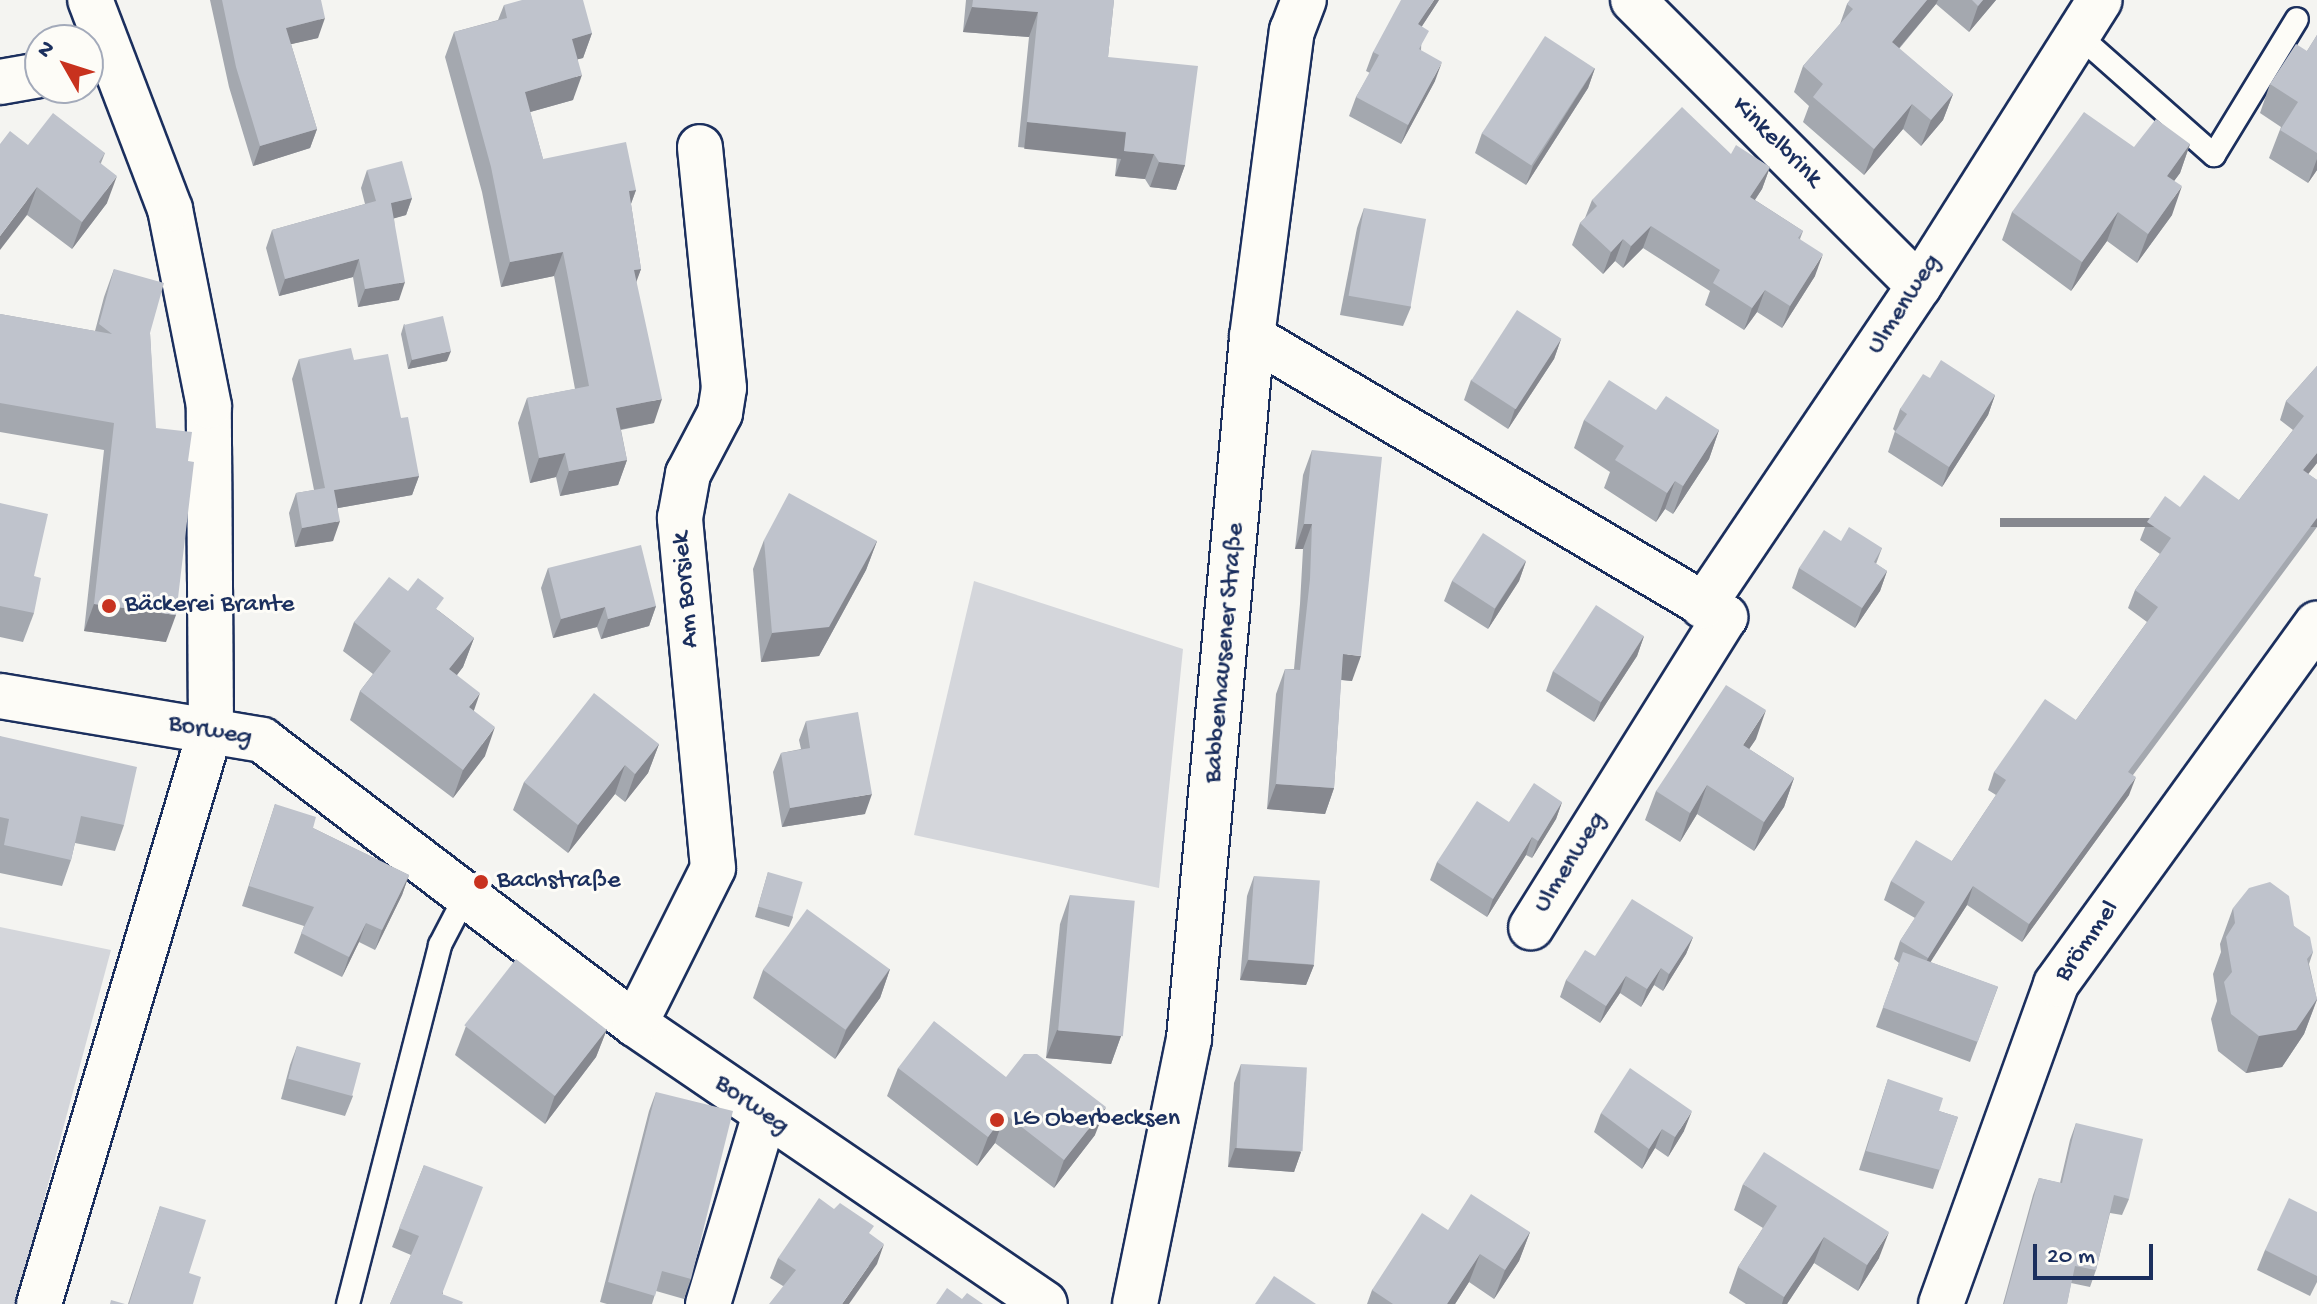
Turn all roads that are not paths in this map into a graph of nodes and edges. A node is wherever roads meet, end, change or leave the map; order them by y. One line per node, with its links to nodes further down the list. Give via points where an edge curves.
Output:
1 (90, 0): 6 (street)
2 (1304, 0): 12 (street, Babbenhausener Straße, via 1292,31)
3 (1633, 0): 11 (street, Kinkelbrink)
4 (2088, 17): 5 (lane, via 2214,155); 11 (street, Ulmenweg)
5 (2297, 19)
6 (94, 24)
7 (104, 66): 16 (street, via 170,209 209,406)
8 (24, 78): 9 (street)
9 (0, 82)
10 (700, 147): 19 (street, Am Borsiek, via 724,388 720,413 688,474 680,518 713,868)
11 (1919, 286): 13 (street, Ulmenweg)
12 (1252, 337): 13 (street, Ulmenweg); 25 (street, Babbenhausener Straße, via 1189,1039)
13 (1703, 606): 18 (street, Ulmenweg, via 1725,617)
14 (2317, 624): 26 (street, Brömmel, via 2056,984)
15 (0, 696): 16 (street, Borweg)
16 (211, 728): 17 (street, Borweg, via 262,740); 21 (street)
17 (466, 895): 19 (street, Borweg); 22 (lane, via 440,945)
18 (1531, 927)
19 (635, 1024): 20 (street, Borweg)
20 (764, 1117): 23 (street); 24 (street, Borweg)
21 (39, 1304)
22 (348, 1304)
23 (708, 1304)
24 (1045, 1304)
25 (1135, 1304)
26 (1941, 1304)

